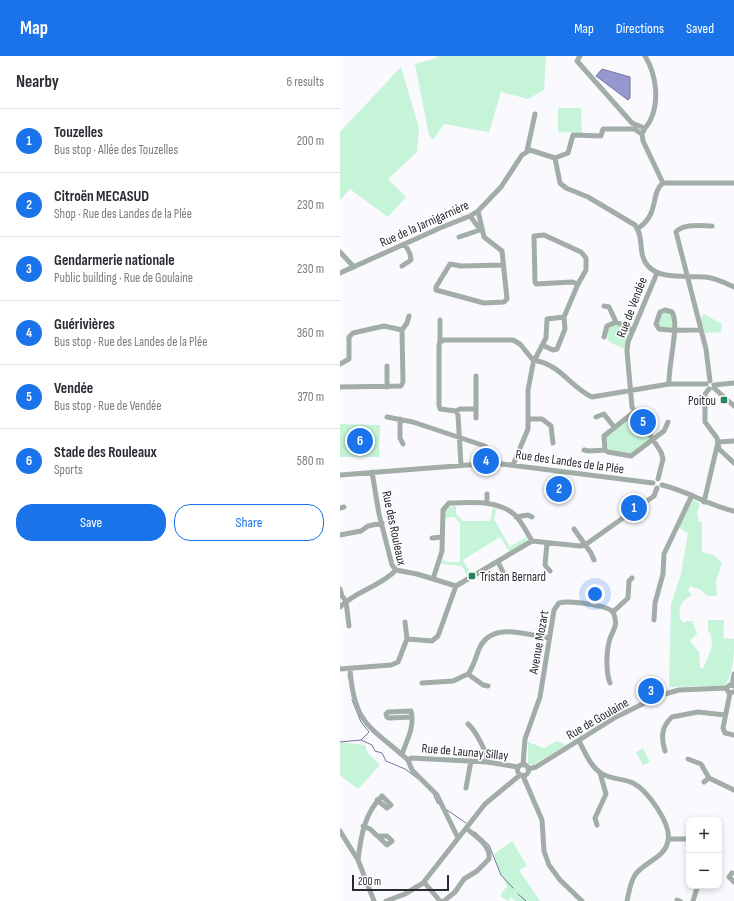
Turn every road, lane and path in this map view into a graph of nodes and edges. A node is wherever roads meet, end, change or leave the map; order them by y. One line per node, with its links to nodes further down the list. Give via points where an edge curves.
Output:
1 (580, 56): 4 (street, via 577,61 632,123)
2 (644, 56): 4 (street, via 653,75 655,98 650,121)
3 (535, 114): 6 (street)
4 (644, 128): 5 (street)
5 (642, 134): 7 (street, via 634,128 603,129 601,136 573,134 568,153); 8 (street)
6 (527, 151): 7 (street, via 548,154); 10 (street, Rue de la Jarnigarnière, via 501,187)
7 (555, 158): 13 (street, via 560,183)
8 (663, 183): 9 (street); 13 (street, via 659,186 653,212 643,225)
9 (734, 183)
10 (478, 211): 11 (street, Rue de la Jarnigarnière); 18 (street, via 483,235 500,248)
11 (470, 216): 14 (street); 16 (street, Rue de la Jarnigarnière)
12 (712, 226): 23 (street, via 685,227 677,231)
13 (637, 228): 21 (street, via 642,258 648,267)
14 (480, 230): 15 (street); 18 (street, via 482,238 496,248)
15 (459, 237)
16 (405, 244): 19 (street, via 411,260); 20 (street, Rue de la Jarnigarnière)
17 (340, 252): 20 (street)
18 (502, 262): 18 (street, via 507,299 504,302 484,303 436,290 450,264 461,266)
19 (402, 266)
20 (354, 267): 22 (street, Rue de la Jarnigarnière)
21 (657, 273): 23 (street); 33 (street, Rue de Vendée)
22 (340, 274)
23 (687, 276): 25 (street, via 719,280); 34 (street)
24 (578, 284): 24 (street, via 586,270 584,255 544,235 534,236 536,284); 28 (street)
25 (734, 287)
26 (604, 306): 30 (street, via 609,307)
27 (409, 316): 32 (street)
28 (564, 317): 37 (street, via 547,319 547,333); 37 (street, via 565,329 557,349)
29 (440, 320): 36 (street)
30 (616, 322): 33 (street); 35 (street, via 607,326)
31 (675, 329): 31 (street, via 657,328 656,322 662,310 670,310 674,314); 34 (street); 43 (street)
32 (402, 330): 39 (street, via 384,326 353,333 349,337 349,359); 46 (street, via 402,384 398,387)
33 (633, 330): 47 (street, Rue de Vendée, via 627,351)
34 (701, 330): 44 (street)
35 (604, 337)
36 (440, 342): 38 (street, via 513,340 517,341); 50 (street, via 440,409)
37 (542, 345): 38 (street)
38 (534, 361): 47 (street, via 549,365 592,397); 56 (street, via 528,390)
39 (340, 364)
40 (387, 366): 46 (street)
41 (476, 376): 49 (street)
42 (734, 383): 44 (street)
43 (669, 384): 44 (street); 47 (street)
44 (711, 385): 48 (street); 62 (street, via 705,394 704,418)
45 (340, 387): 46 (street)
46 (387, 387)
47 (630, 390): 51 (street, Rue de Vendée)
48 (734, 406)
49 (476, 409): 50 (street); 54 (street)
50 (456, 411): 59 (street)
51 (634, 412): 58 (street); 60 (street, Rue de Vendée)
52 (387, 417): 55 (street)
53 (596, 417): 58 (street, via 604,414)
54 (476, 418)
55 (400, 419): 59 (street); 64 (street, via 400,438)
56 (528, 419): 63 (street, via 542,418 552,426); 69 (street, via 526,435)
57 (668, 422): 60 (street, via 664,431)
58 (614, 427): 67 (street, via 604,436)
59 (458, 438): 65 (street, via 485,446); 70 (street)
60 (653, 439): 67 (street, via 630,456); 73 (street, Rue de Vendée, via 663,460)
61 (734, 441): 62 (street)
62 (718, 442): 68 (street, via 720,451); 79 (street)
63 (553, 443)
64 (403, 444)
65 (487, 449)
66 (584, 450): 67 (street)
67 (605, 450)
68 (734, 463)
69 (514, 464): 70 (street, Rue des Landes de la Plée); 74 (street, Rue des Landes de la Plée)
70 (461, 465): 71 (street, Rue des Landes de la Plée)
71 (372, 472): 72 (street, Rue des Landes de la Plée); 84 (street, Rue des Rouleaux)
72 (340, 475)
73 (658, 479): 74 (street); 75 (street)
74 (653, 483): 76 (street)
75 (662, 485): 76 (street); 78 (street)
76 (657, 488): 91 (street, via 654,496)
77 (487, 494): 80 (street)
78 (692, 495): 79 (street); 104 (street, via 664,554 663,574 655,603)
79 (704, 502): 81 (street)
80 (487, 503): 82 (street, via 500,506); 87 (street, via 446,505 443,510)
81 (734, 511)
82 (516, 517): 83 (street); 89 (street)
83 (532, 517)
84 (382, 523): 86 (street); 94 (street, Rue des Rouleaux, via 392,565)
85 (574, 529): 91 (street)
86 (340, 535)
87 (442, 537): 88 (street); 98 (street, via 442,551)
88 (432, 538)
89 (532, 542): 90 (street); 93 (street)
90 (547, 543): 91 (street); 95 (street, via 545,565)
91 (585, 545): 92 (street)
92 (594, 560)
93 (498, 562): 96 (street); 99 (street)
94 (396, 570): 98 (street); 101 (street, Rue des Rouleaux, via 383,582 351,596)
95 (550, 570)
96 (506, 578)
97 (632, 578): 103 (street, via 629,581 628,598)
98 (433, 579): 99 (street)
99 (456, 586): 108 (street, via 436,639)
100 (340, 589): 101 (street)
101 (346, 601): 102 (street, Rue des Rouleaux); 106 (street)
102 (340, 606)
103 (613, 612): 107 (street, Avenue Mozart, via 568,601 559,603 554,610); 113 (street, via 615,630 609,642)
104 (654, 620)
105 (405, 622): 108 (street)
106 (349, 626)
107 (549, 638): 110 (street, via 508,632 489,636 481,645); 128 (street, Avenue Mozart, via 539,702 525,739)
108 (407, 639): 109 (street, via 398,662 391,665)
109 (345, 669): 123 (street, via 361,716 371,730)
110 (468, 674): 112 (street, via 453,682); 115 (street)
111 (734, 674): 114 (street)
112 (422, 683)
113 (610, 683)
114 (733, 685): 116 (street, via 729,685)
115 (488, 686)
116 (730, 691): 117 (street); 121 (street, Rue de Goulaine, via 700,688 666,693 616,717)
117 (725, 715): 120 (street, via 724,731); 122 (street, via 698,712 672,717 665,726 662,736)
118 (412, 716): 123 (street, via 410,732)
119 (468, 724): 127 (street, via 478,739)
120 (734, 735)
121 (579, 741): 129 (street, Rue de Goulaine); 130 (street, via 592,765)
122 (665, 751)
123 (402, 754): 125 (street)
124 (688, 759): 132 (street, via 701,764)
125 (408, 760): 126 (street, Rue de Launay Sillay, via 412,758); 144 (street, Rue de Launay Sillay, via 412,770 437,795)
126 (471, 761): 127 (street, Rue de Launay Sillay); 135 (street)
127 (487, 762): 128 (street, Rue de Launay Sillay)
128 (521, 766): 129 (street); 131 (street, Avenue Mozart)
129 (528, 770): 131 (street, via 527,774)
130 (600, 773): 139 (street, via 606,794 595,818); 145 (street, via 630,782 642,789 666,824)
131 (521, 775): 134 (street, Avenue Mozart); 136 (street)
132 (709, 778): 133 (street); 137 (street)
133 (704, 782)
134 (524, 783): 136 (street, via 517,783); 158 (street, via 542,820 544,851 549,865 560,880)
135 (466, 788)
136 (502, 790): 141 (street, via 488,801)
137 (734, 790)
138 (378, 800): 140 (street)
139 (597, 825)
140 (363, 826): 143 (street, via 370,828); 147 (street)
141 (466, 828): 144 (street); 157 (street, via 486,847 489,860 464,879 455,892)
142 (340, 832): 148 (street)
143 (378, 836)
144 (458, 838): 151 (street)
145 (669, 839): 146 (street); 159 (street, via 658,856 634,876)
146 (686, 839)
147 (359, 849): 148 (street); 149 (street)
148 (353, 850): 149 (street)
149 (358, 860): 154 (street)
150 (732, 873): 152 (street, via 729,877)
151 (424, 882): 155 (street, via 405,894); 156 (street)
152 (734, 882)
153 (697, 889): 160 (street)
154 (374, 901)
155 (386, 901)
156 (440, 901)
157 (444, 901)
158 (582, 901)
159 (627, 901)
160 (693, 901)

